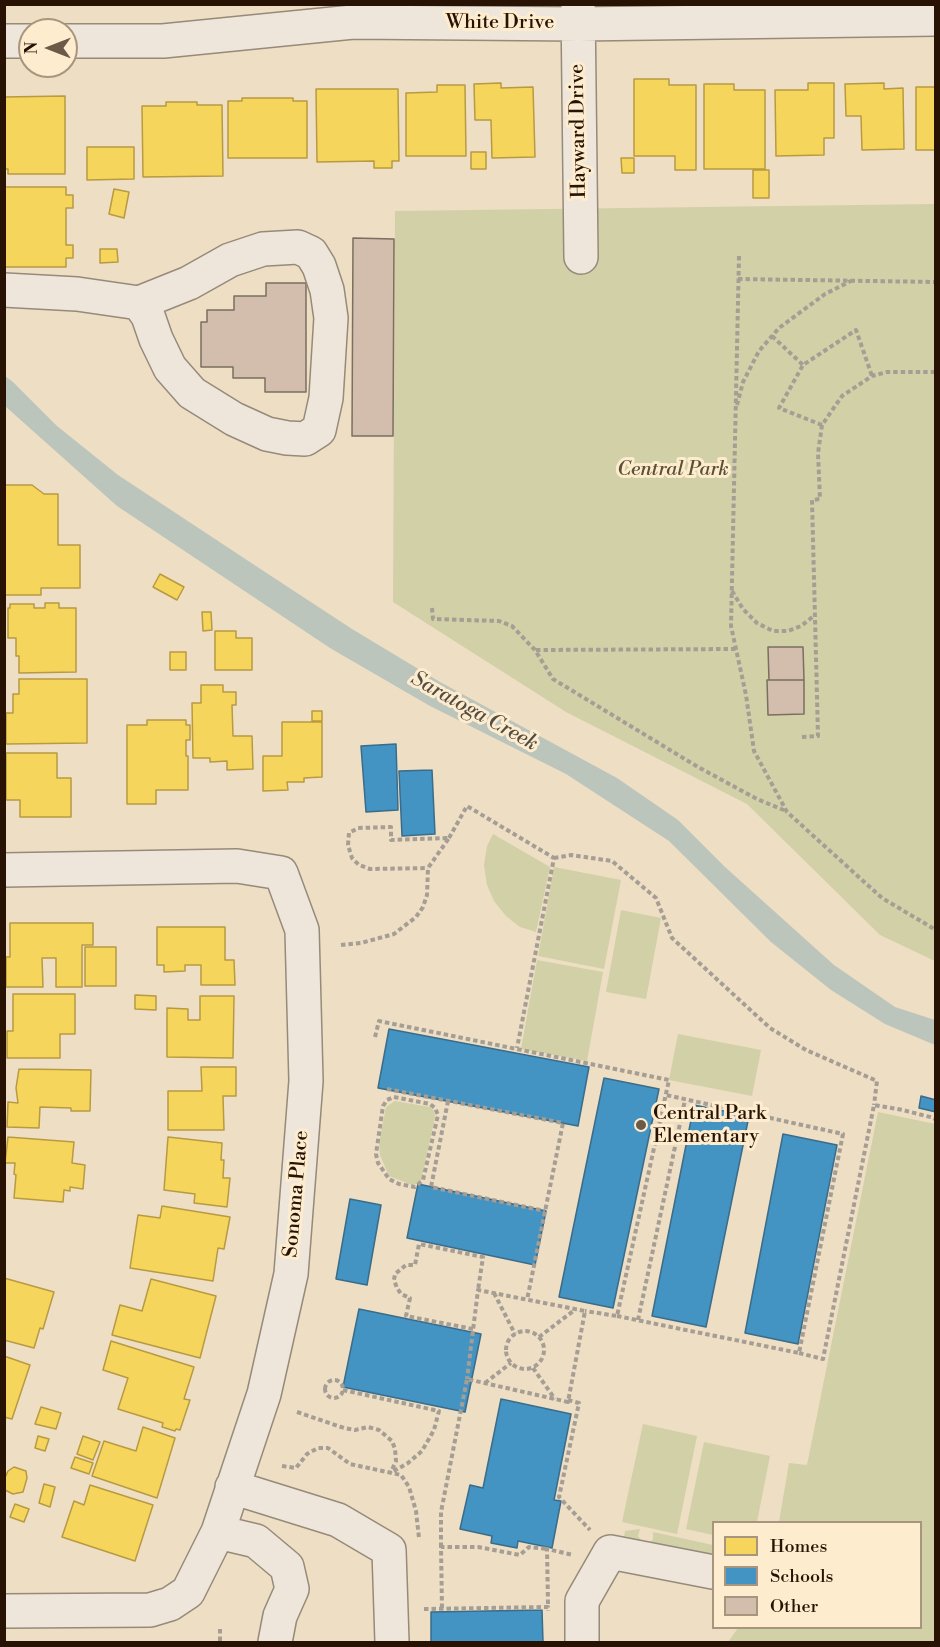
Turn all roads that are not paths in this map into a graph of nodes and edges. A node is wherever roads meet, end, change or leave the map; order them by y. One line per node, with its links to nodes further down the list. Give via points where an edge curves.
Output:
1 (578, 14): 2 (street, White Drive); 3 (street, White Drive, via 353,22 163,41); 4 (street, Hayward Drive)
2 (930, 14)
3 (78, 41)
4 (581, 257)
5 (4, 290): 6 (street, via 77,294)
6 (139, 303): 6 (street, via 170,368 192,393 267,434 306,439 319,430 326,398 331,318 327,290 311,253 298,247 263,249 230,260 189,283)
7 (4, 870): 8 (street, Sonoma Place, via 237,866 281,873 302,930 306,1081 291,1274 264,1394)
8 (232, 1487): 9 (street, Sonoma Place); 13 (street, via 338,1520 390,1550)
9 (218, 1532): 11 (street, Sonoma Place, via 188,1592 170,1604 150,1610); 12 (street, via 256,1541 287,1567 292,1589)
10 (712, 1572): 14 (street, via 608,1557 582,1601)
11 (4, 1611)
12 (274, 1642)
13 (392, 1642)
14 (582, 1642)

